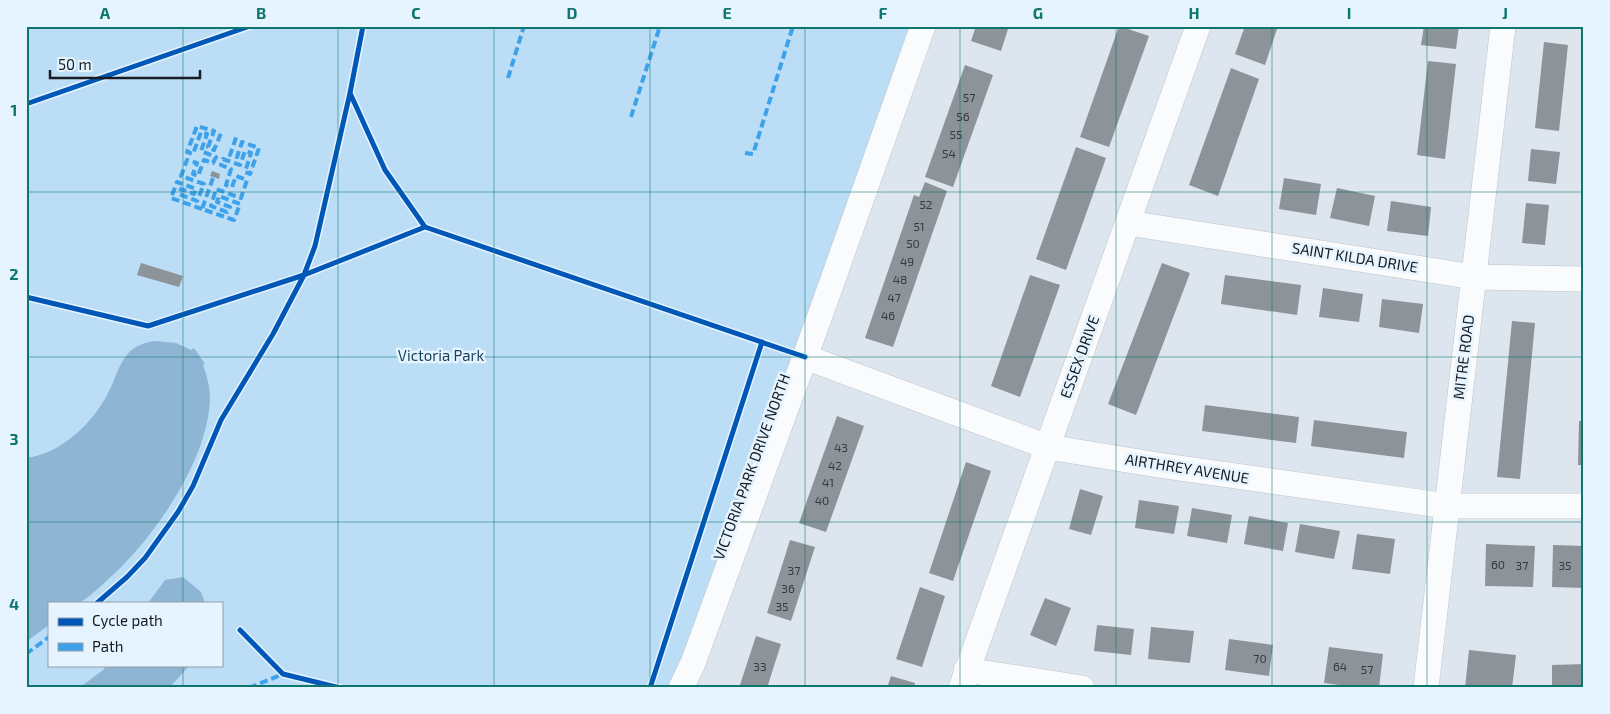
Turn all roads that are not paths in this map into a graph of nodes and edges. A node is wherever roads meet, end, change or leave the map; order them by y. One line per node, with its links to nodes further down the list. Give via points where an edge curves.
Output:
1 (923, 26): 7 (street, VICTORIA PARK DRIVE NORTH)
2 (1198, 26): 4 (street, ESSEX DRIVE)
3 (1503, 26): 5 (street, MITRE ROAD)
4 (1128, 223): 5 (street, SAINT KILDA DRIVE); 8 (street, ESSEX DRIVE)
5 (1474, 277): 6 (street, SAINT KILDA DRIVE); 9 (street, MITRE ROAD)
6 (1584, 280)
7 (805, 357): 8 (street, AIRTHREY AVENUE); 12 (street, VICTORIA PARK DRIVE NORTH, via 697,654)
8 (1048, 447): 9 (street, AIRTHREY AVENUE); 11 (street, ESSEX DRIVE)
9 (1447, 506): 10 (street, AIRTHREY AVENUE); 14 (street, MITRE ROAD)
10 (1584, 506)
11 (963, 679): 13 (street)
12 (681, 688)
13 (1082, 688)
14 (1426, 688)

